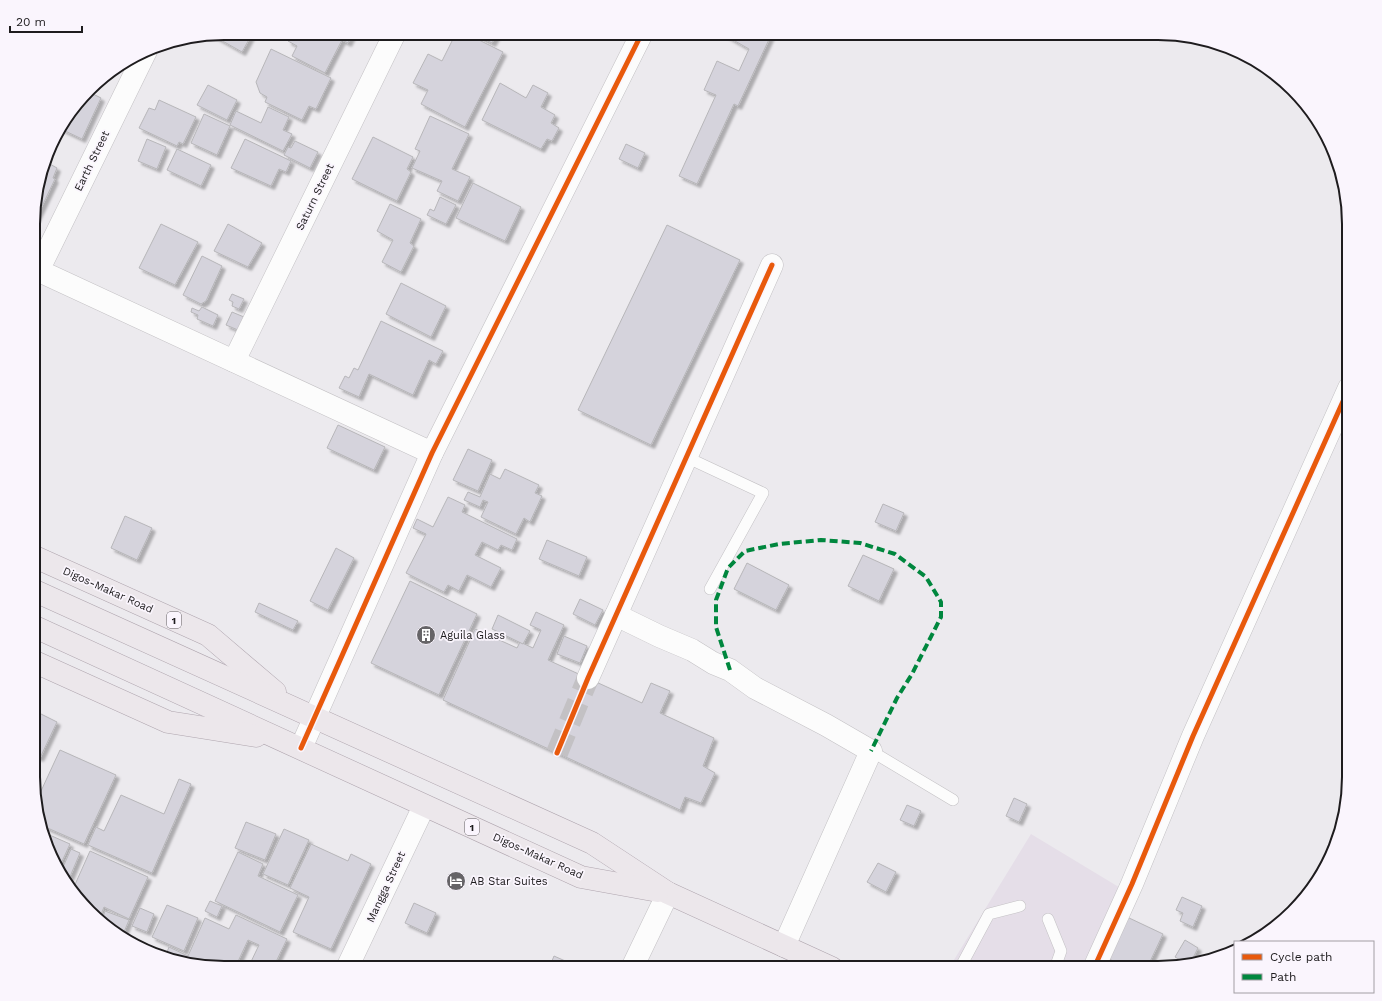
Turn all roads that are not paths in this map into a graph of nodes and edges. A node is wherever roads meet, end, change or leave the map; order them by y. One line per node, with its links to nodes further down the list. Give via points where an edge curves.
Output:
1 (392, 40): 7 (street, Saturn Street)
2 (638, 40): 9 (street)
3 (142, 60): 4 (street, Earth Street)
4 (40, 262)
5 (772, 265): 10 (street)
6 (40, 272): 7 (street)
7 (234, 361): 9 (street)
8 (1342, 404): 32 (street, via 1193,736)
9 (432, 453): 18 (street)
10 (686, 457): 12 (lane, via 763,493); 14 (street)
11 (40, 559): 18 (main road, Digos-Makar Road / 1, via 208,635)
12 (710, 589)
13 (40, 593): 18 (main road, Digos-Makar Road / 1)
14 (616, 615): 17 (street); 20 (street, via 730,670 755,688)
15 (40, 629): 19 (main road, Digos-Makar Road / 1)
16 (40, 664): 19 (main road, Digos-Makar Road / 1, via 168,722)
17 (588, 678)
18 (305, 714): 19 (street); 23 (main road, Digos-Makar Road / 1, via 592,843)
19 (292, 744): 22 (main road, Digos-Makar Road / 1)
20 (871, 751): 21 (lane); 26 (street)
21 (953, 800)
22 (424, 806): 23 (main road, Digos-Makar Road / 1, via 581,877); 27 (street, Mangga Street)
23 (668, 893): 26 (main road, Digos-Makar Road / 1); 28 (street)
24 (1020, 906): 30 (lane, via 990,914)
25 (1048, 919): 31 (lane, via 1061,951)
26 (784, 946): 29 (main road, Digos-Makar Road / 1)
27 (350, 961)
28 (635, 961)
29 (817, 961)
30 (964, 961)
31 (1057, 961)
32 (1097, 961)

